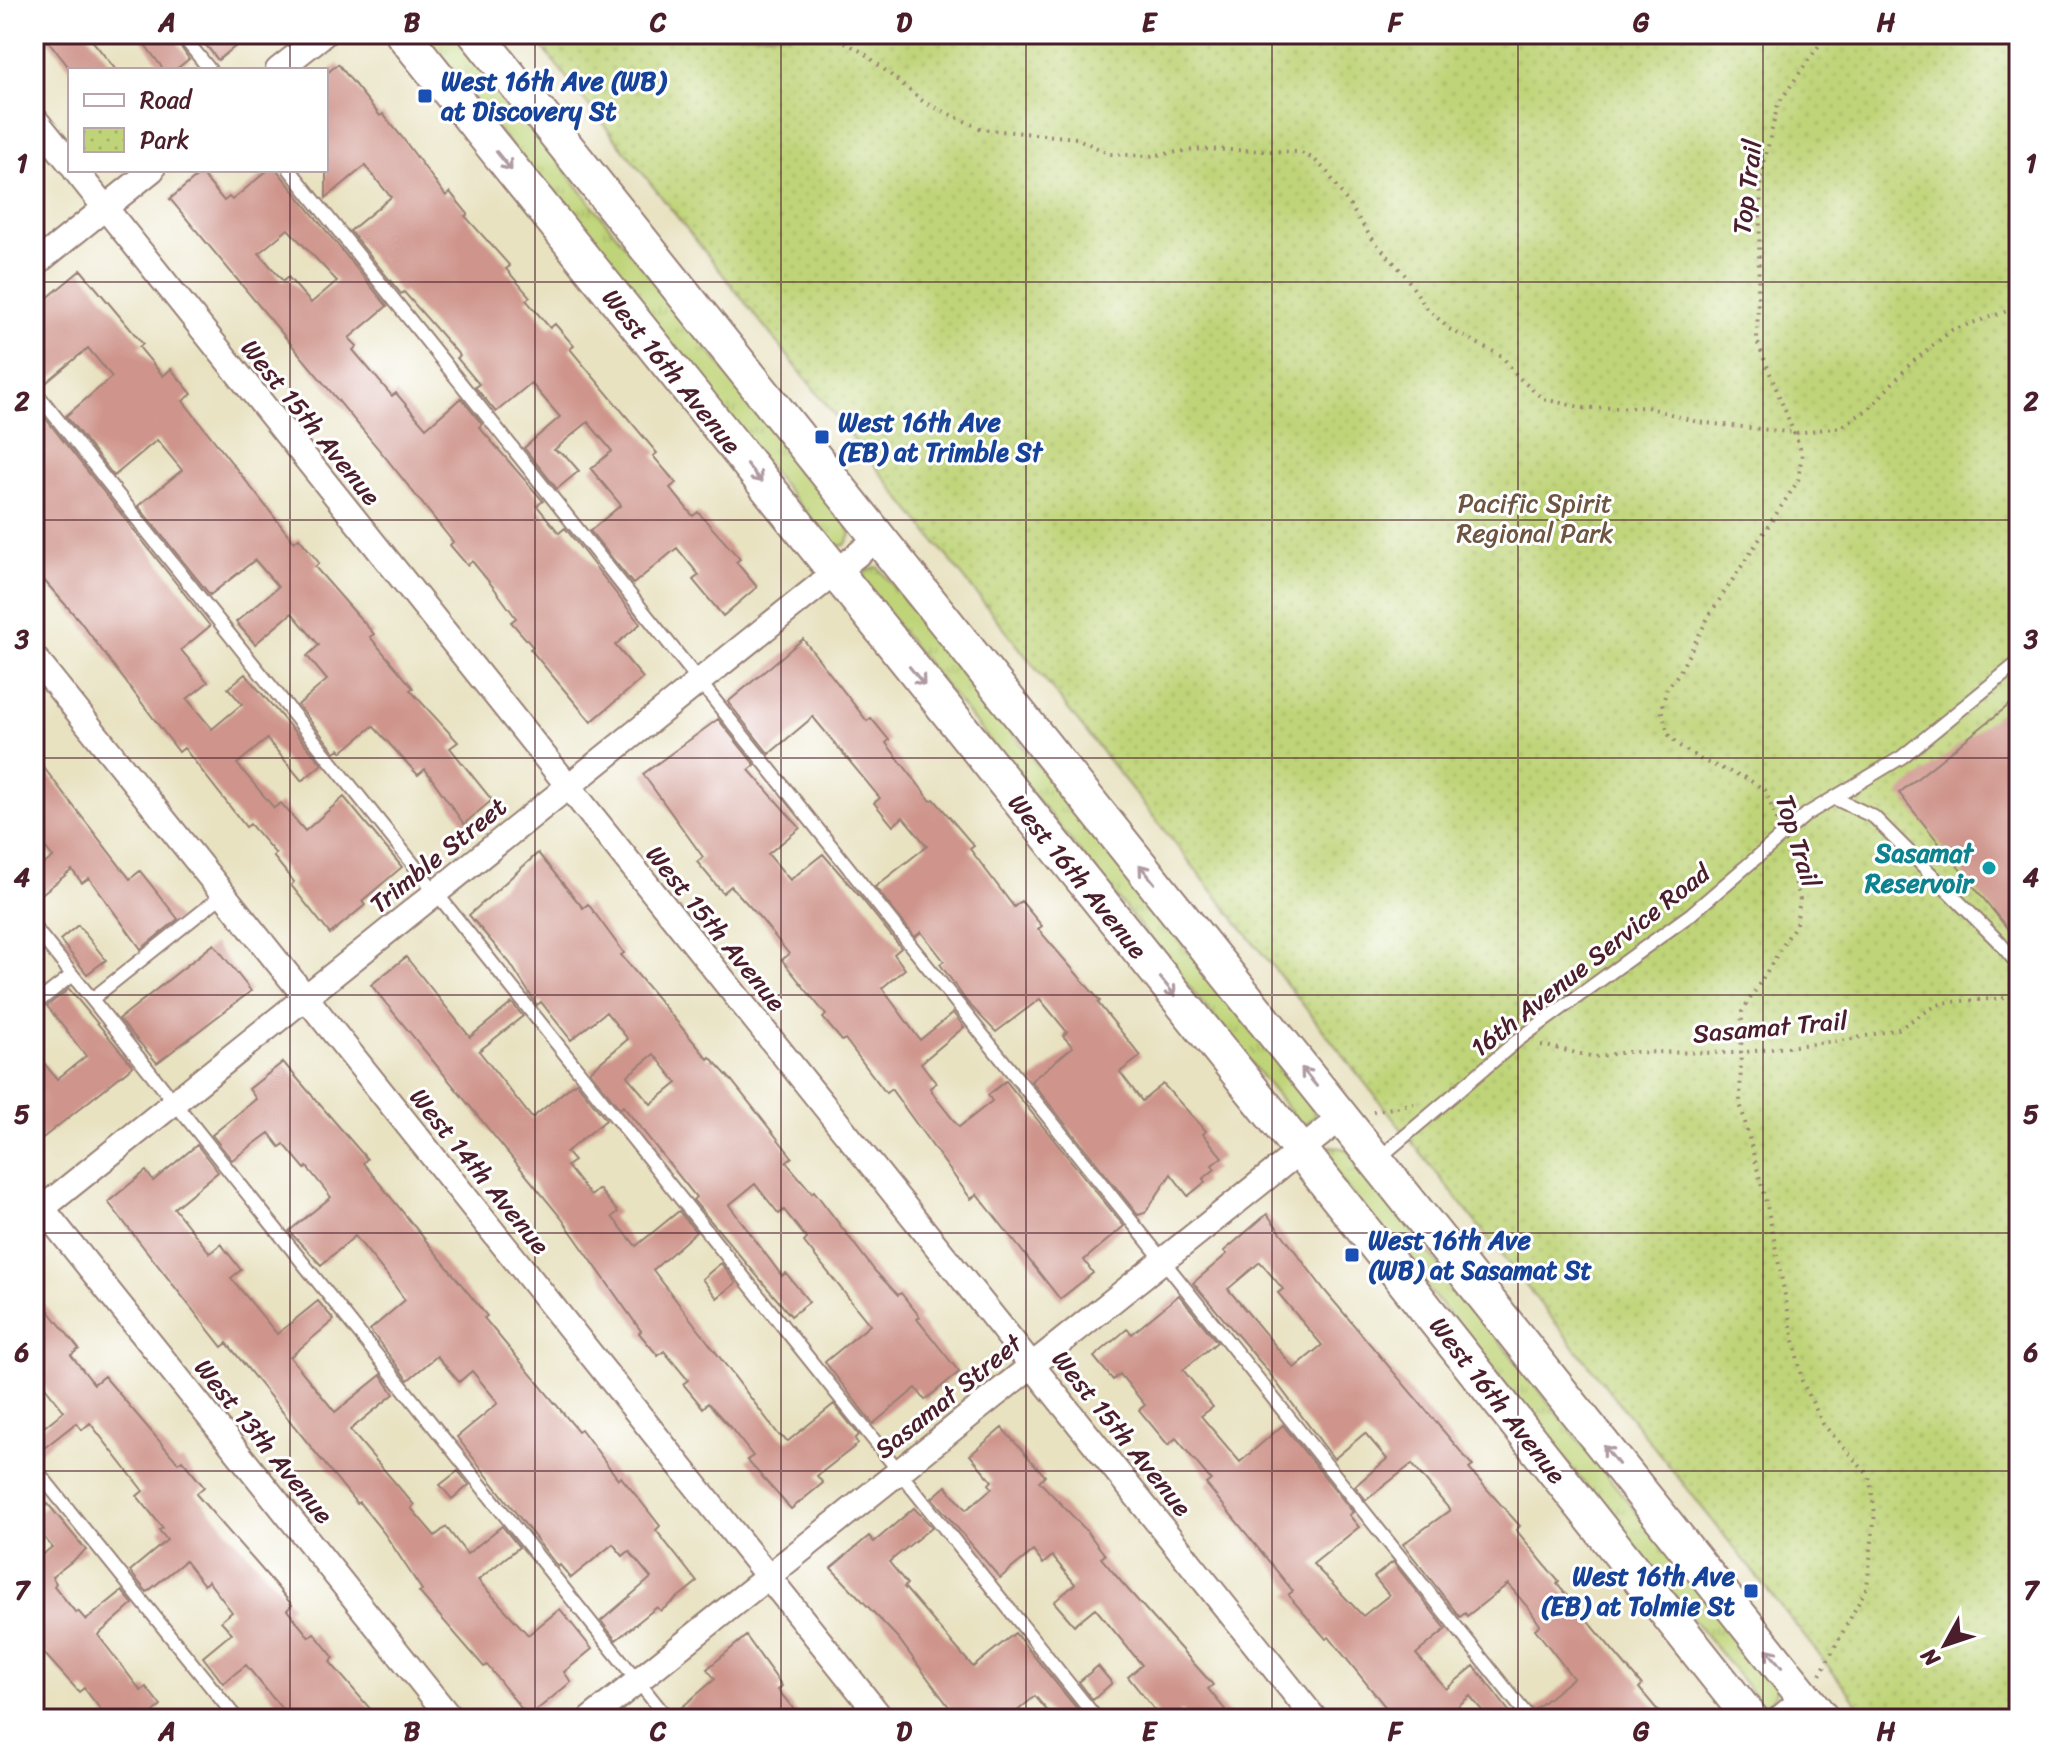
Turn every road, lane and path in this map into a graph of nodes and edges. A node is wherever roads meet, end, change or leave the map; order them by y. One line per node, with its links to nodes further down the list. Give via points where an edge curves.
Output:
1 (181, 34): 7 (lane)
2 (324, 34): 8 (street)
3 (403, 34): 20 (main road, West 16th Avenue, one-way to 20)
4 (476, 34): 19 (main road, West 16th Avenue)
5 (831, 34): 18 (path, via 864,53 925,103 982,129 1076,138 1110,154 1149,156 1201,149 1299,152 1328,173 1426,307 1449,329 1502,356 1543,399 1585,408 1647,407 1697,422)
6 (1827, 34): 18 (path, Top Trail, via 1778,104 1761,176 1757,341)
7 (208, 68)
8 (281, 68)
9 (34, 118): 10 (street)
10 (68, 160)
11 (77, 172): 14 (street, West 15th Avenue)
12 (150, 172): 14 (street)
13 (292, 172): 23 (lane)
14 (105, 208): 15 (street); 24 (street, West 15th Avenue)
15 (34, 265)
16 (2019, 307): 18 (path, via 1952,330 1910,364 1870,408 1841,427)
17 (34, 390): 27 (lane)
18 (1796, 433): 26 (path, Top Trail, via 1802,453 1798,481 1710,614 1661,709 1668,734 1678,745 1765,790)
19 (878, 538): 20 (street, Trimble Street); 40 (main road, West 16th Avenue, one-way to 19)
20 (834, 574): 23 (street, Trimble Street); 41 (main road, West 16th Avenue, one-way to 41)
21 (34, 657): 28 (street, West 14th Avenue)
22 (2019, 662): 25 (lane, 16th Avenue Service Road, via 1902,757)
23 (698, 681): 24 (street, Trimble Street); 44 (lane)
24 (567, 787): 27 (street, Trimble Street); 45 (street, West 15th Avenue)
25 (1834, 798): 26 (lane, 16th Avenue Service Road); 30 (lane, via 1874,817)
26 (1782, 837): 36 (lane, 16th Avenue Service Road, via 1691,914); 37 (path, Top Trail, via 1800,900 1796,924 1742,1012)
27 (436, 892): 32 (street, Trimble Street); 47 (lane)
28 (224, 894): 32 (street, West 14th Avenue); 34 (lane)
29 (34, 927): 31 (lane)
30 (2019, 966)
31 (72, 975): 34 (lane); 35 (lane)
32 (305, 997): 39 (street, Trimble Street); 48 (street, West 14th Avenue)
33 (2019, 997): 37 (path, Sasamat Trail, via 1949,1002 1898,1029)
34 (92, 999): 39 (lane)
35 (34, 1005)
36 (1518, 1040): 37 (path, Sasamat Trail, via 1595,1057 1626,1052); 38 (lane, 16th Avenue Service Road)
37 (1738, 1053): 50 (path, Top Trail, via 1740,1103 1768,1210 1802,1381 1823,1424 1869,1476 1875,1513 1867,1587)
38 (1445, 1100): 40 (path); 42 (lane, 16th Avenue Service Road)
39 (174, 1102): 43 (street, Trimble Street); 49 (lane)
40 (1355, 1116): 41 (street, Sasamat Street); 42 (main road, West 16th Avenue)
41 (1301, 1151): 44 (street, Sasamat Street); 59 (main road, West 16th Avenue)
42 (1376, 1161): 50 (main road, West 16th Avenue, one-way to 42)
43 (37, 1207): 52 (street, West 13th Avenue)
44 (1163, 1260): 45 (street, Sasamat Street); 58 (lane)
45 (1031, 1365): 47 (street, Sasamat Street); 57 (street, West 15th Avenue)
46 (34, 1467): 51 (lane)
47 (898, 1472): 48 (street, Sasamat Street); 56 (lane)
48 (768, 1576): 49 (street, Sasamat Street); 55 (street, West 14th Avenue)
49 (638, 1681): 53 (street, Sasamat Street); 54 (lane)
50 (1815, 1698): 60 (street)
51 (237, 1719)
52 (451, 1719)
53 (590, 1719)
54 (668, 1719)
55 (882, 1719)
56 (1097, 1719)
57 (1315, 1719)
58 (1530, 1719)
59 (1751, 1719)
60 (1779, 1719)

